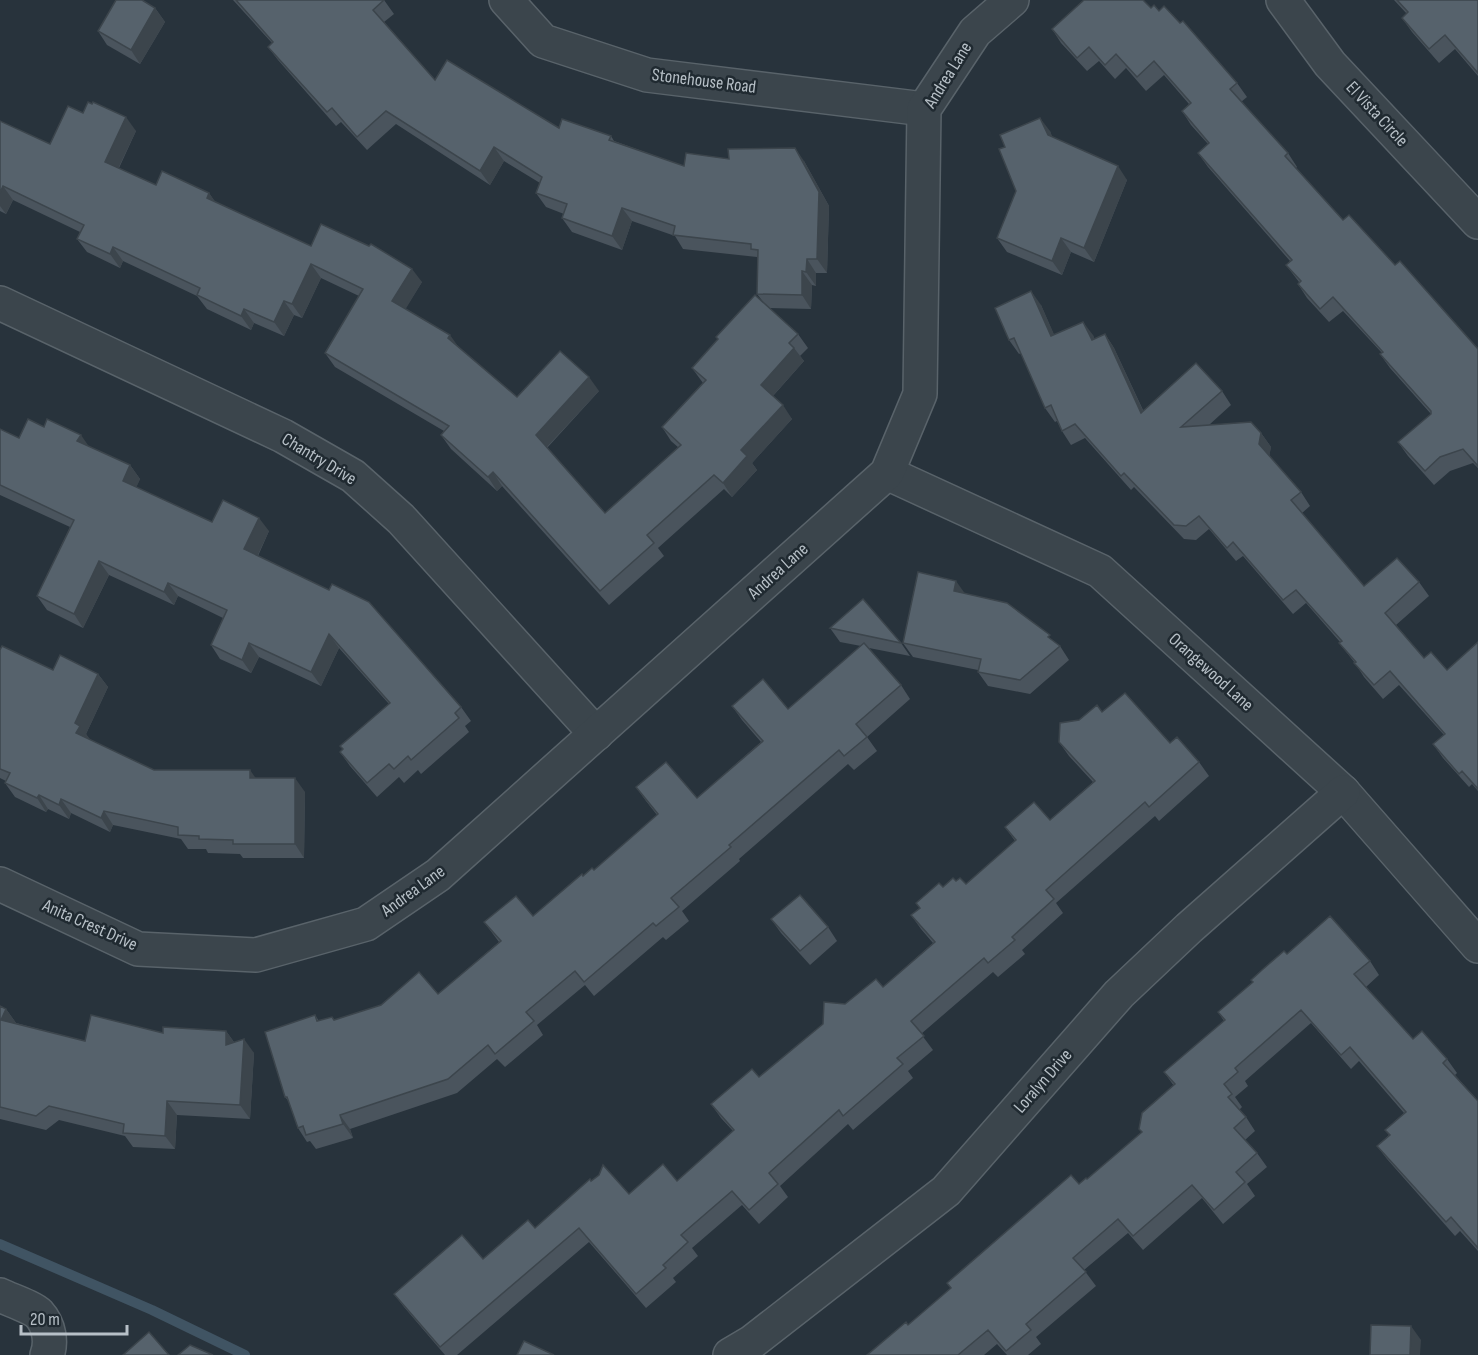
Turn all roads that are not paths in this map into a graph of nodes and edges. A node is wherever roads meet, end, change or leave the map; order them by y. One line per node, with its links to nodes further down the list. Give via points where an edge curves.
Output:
1 (506, 0): 4 (street, Stonehouse Road, via 543,41 647,75)
2 (1012, 0): 4 (street, Andrea Lane, via 975,32)
3 (1283, 0): 5 (street, El Vista Circle, via 1330,64)
4 (924, 109): 7 (street, Andrea Lane, via 920,394)
5 (1478, 222)
6 (0, 303): 8 (street, Chantry Drive, via 283,436 353,476 401,519)
7 (887, 473): 8 (street, Andrea Lane); 9 (street, Orangewood Lane, via 1100,571)
8 (596, 734): 12 (street, Andrea Lane, via 438,875 366,924)
9 (1343, 792): 11 (street, Orangewood Lane); 15 (street, Loralyn Drive, via 1119,994 946,1191)
10 (0, 884): 12 (street, Anita Crest Drive, via 138,949)
11 (1478, 946)
12 (256, 955)
13 (0, 1295): 14 (street, via 39,1314 49,1332)
14 (47, 1355)
15 (730, 1355)

